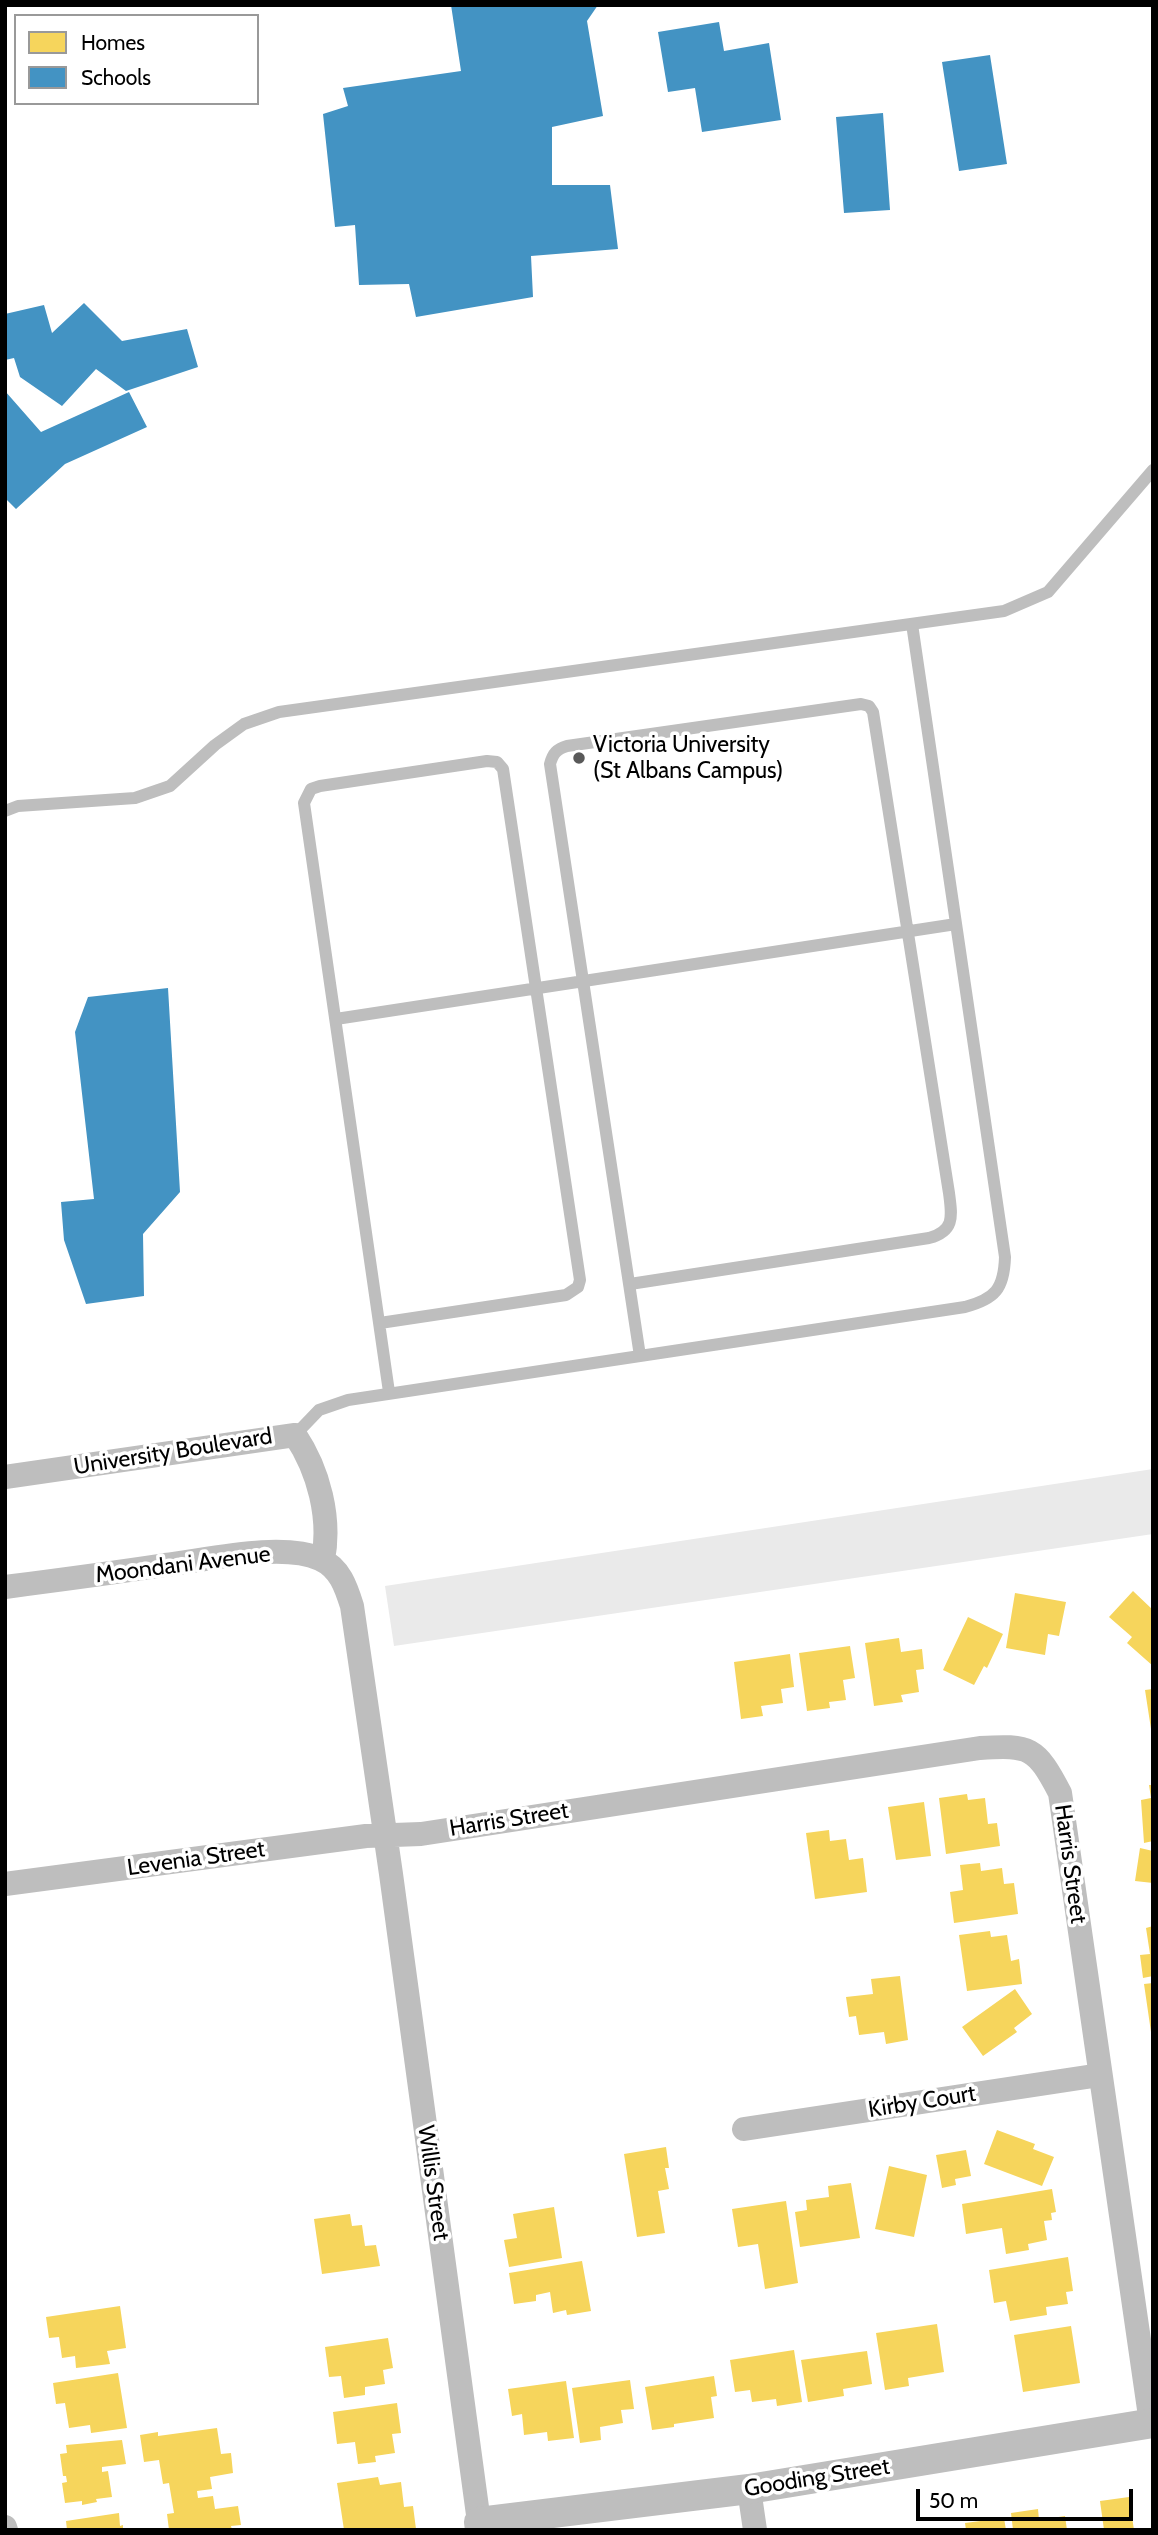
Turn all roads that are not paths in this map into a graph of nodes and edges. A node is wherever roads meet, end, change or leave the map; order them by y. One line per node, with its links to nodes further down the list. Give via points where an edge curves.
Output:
1 (1153, 470): 2 (lane, via 1048,592 1004,611)
2 (912, 624): 3 (lane, via 279,712 244,724 170,786 135,798 18,806); 4 (lane)
3 (5, 811)
4 (956, 924): 5 (lane); 11 (lane, via 1005,1257 1004,1276 996,1293 965,1307)
5 (908, 931): 6 (lane); 6 (lane, via 869,706 567,747 552,755 550,764); 9 (lane, via 949,1193 947,1229 929,1238)
6 (583, 981): 7 (lane); 9 (lane)
7 (536, 988): 8 (lane); 8 (lane, via 503,769 497,762 320,786 312,789 304,803); 10 (lane, via 578,1287 566,1295)
8 (336, 1019): 10 (lane)
9 (630, 1284): 11 (lane)
10 (380, 1323): 12 (lane)
11 (640, 1356): 12 (lane)
12 (390, 1392): 13 (lane, via 328,1405)
13 (295, 1435): 14 (street, University Boulevard); 15 (street, University Boulevard, via 322,1500 327,1541)
14 (5, 1477)
15 (324, 1560): 16 (street, Moondani Avenue, via 261,1552); 17 (street, via 338,1572 352,1606)
16 (5, 1587)
17 (386, 1836): 18 (street, Levenia Street); 19 (street, Harris Street, via 1017,1746 1037,1756 1060,1793); 23 (street, Willis Street)
18 (5, 1884)
19 (1100, 2075): 20 (street, Kirby Court); 21 (street, Harris Street)
20 (744, 2129)
21 (1152, 2423): 22 (street, Gooding Street)
22 (749, 2489): 23 (street, Gooding Street); 24 (street)
23 (480, 2526)
24 (755, 2530)

